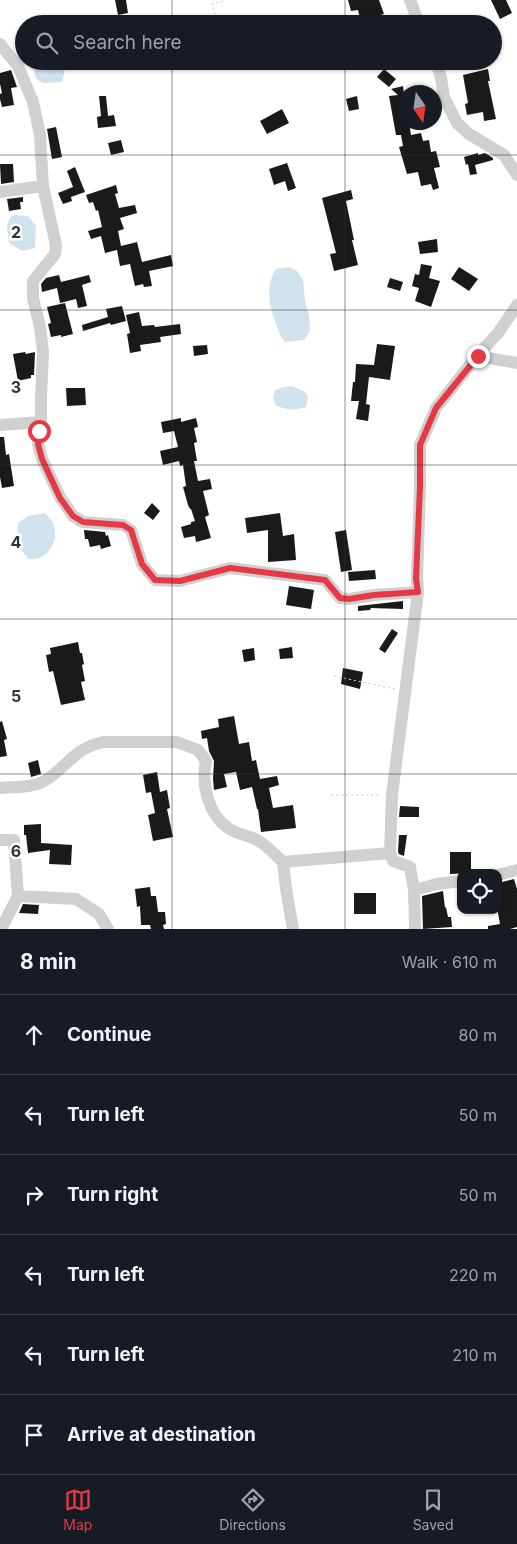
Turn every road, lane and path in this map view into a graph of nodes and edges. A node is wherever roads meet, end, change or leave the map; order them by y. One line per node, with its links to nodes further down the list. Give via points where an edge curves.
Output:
1 (226, 0): 3 (path, via 212,4)
2 (410, 0): 4 (street)
3 (215, 15)
4 (416, 15)
5 (0, 44): 6 (street)
6 (15, 62)
7 (20, 70): 10 (street, via 33,102 40,136)
8 (439, 70): 9 (street, via 444,97 457,123 504,155)
9 (517, 175)
10 (44, 186): 11 (street); 15 (street, via 56,245 55,254 33,281 43,352)
11 (0, 192)
12 (517, 305): 13 (street)
13 (478, 356): 14 (street); 17 (street, via 436,408 420,445)
14 (517, 363)
15 (41, 422): 16 (street); 17 (street, via 38,444 60,498 73,516 83,522 123,525 131,530 142,564 155,580 180,581 230,568 325,580 340,598)
16 (0, 425)
17 (418, 592): 19 (street)
18 (334, 676): 19 (path)
19 (405, 692): 22 (street)
20 (0, 788): 25 (street, via 33,785 45,780 79,751 103,742 177,742 198,750 206,761 206,788 217,818 228,829 258,840)
21 (330, 795): 22 (path)
22 (392, 795): 24 (street)
23 (0, 840): 30 (street, via 14,840)
24 (390, 853): 25 (street); 29 (street, via 393,861 410,868)
25 (284, 862): 33 (street)
26 (517, 870): 27 (street)
27 (502, 874)
28 (457, 882): 29 (street)
29 (414, 890): 34 (street)
30 (18, 896): 31 (street); 32 (street, via 76,898 99,914)
31 (1, 929)
32 (108, 929)
33 (293, 929)
34 (415, 929)

